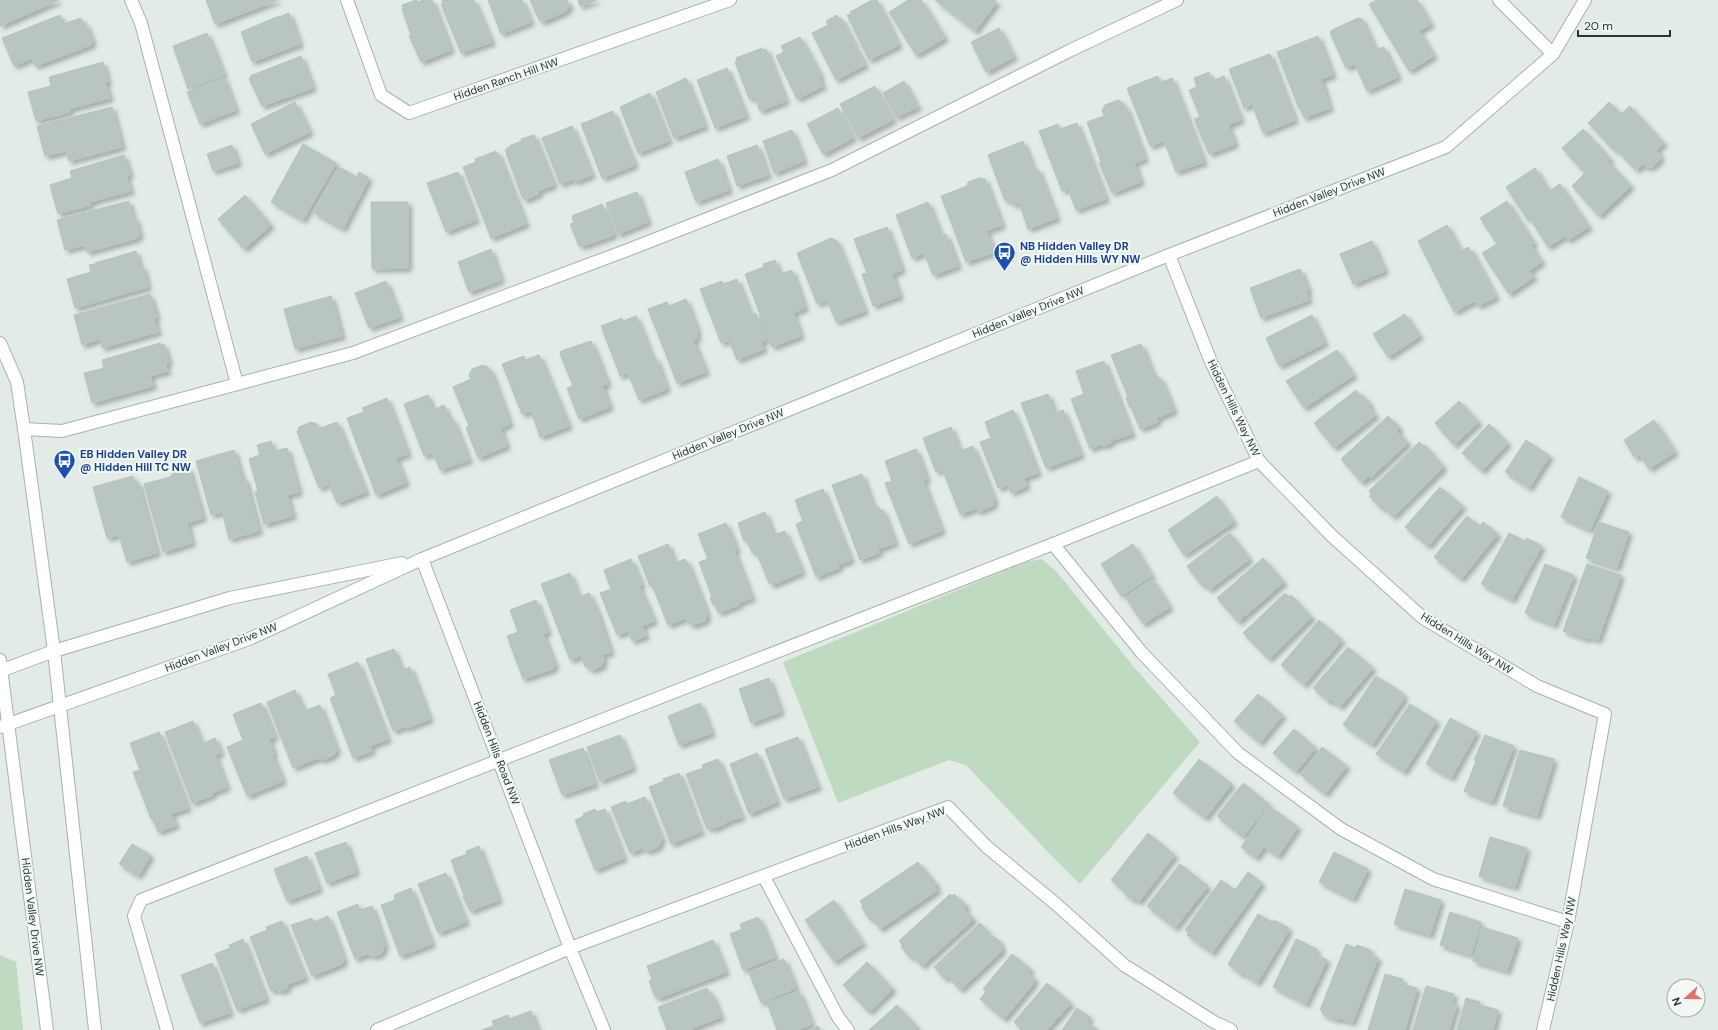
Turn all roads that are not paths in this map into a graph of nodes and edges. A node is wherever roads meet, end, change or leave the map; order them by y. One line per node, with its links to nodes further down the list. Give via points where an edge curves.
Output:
1 (131, 0): 10 (street, via 141,23)
2 (347, 0): 3 (street, Hidden Ranch Hill NW, via 381,95 409,114)
3 (730, 0)
4 (1499, 0): 7 (street)
5 (1585, 0): 7 (street, Hidden Valley Drive NW)
6 (1172, 1): 10 (street, via 832,170 353,353)
7 (1553, 54): 8 (street, Hidden Valley Drive NW, via 1446,146)
8 (1169, 255): 12 (street, Hidden Hills Way NW, via 1211,362); 14 (street, Hidden Valley Drive NW)
9 (0, 343): 11 (street, via 16,382)
10 (236, 384): 11 (street, via 62,431)
11 (24, 429): 15 (street)
12 (1259, 461): 13 (street); 21 (street, Hidden Hills Way NW, via 1332,536 1423,618 1536,686 1605,714)
13 (1053, 544): 19 (street); 21 (street, via 1142,653 1238,753 1335,824 1433,879)
14 (422, 559): 15 (street, Hidden Valley Drive NW, via 230,598); 17 (street, Hidden Valley Drive NW, via 249,639); 19 (street, Hidden Hills Road NW)
15 (54, 651): 16 (street, Hidden Valley Drive NW); 17 (street)
16 (0, 667): 18 (street, Hidden Valley Drive NW)
17 (59, 707): 18 (street, Hidden Valley Drive NW); 24 (street)
18 (4, 726): 23 (street, Hidden Valley Drive NW)
19 (499, 761): 22 (street, Hidden Hills Road NW); 25 (street, via 141,900 134,916)
20 (764, 876): 22 (street, Hidden Hills Way NW); 28 (street, via 838,1017); 29 (street, Hidden Hills Way NW, via 948,807 987,847 1124,965)
21 (1568, 922): 30 (street, Hidden Hills Way NW)
22 (570, 948): 26 (street); 27 (street, Hidden Hills Road NW)
23 (47, 1030)
24 (95, 1030)
25 (167, 1030)
26 (377, 1030)
27 (604, 1030)
28 (848, 1030)
29 (1231, 1030)
30 (1543, 1030)

